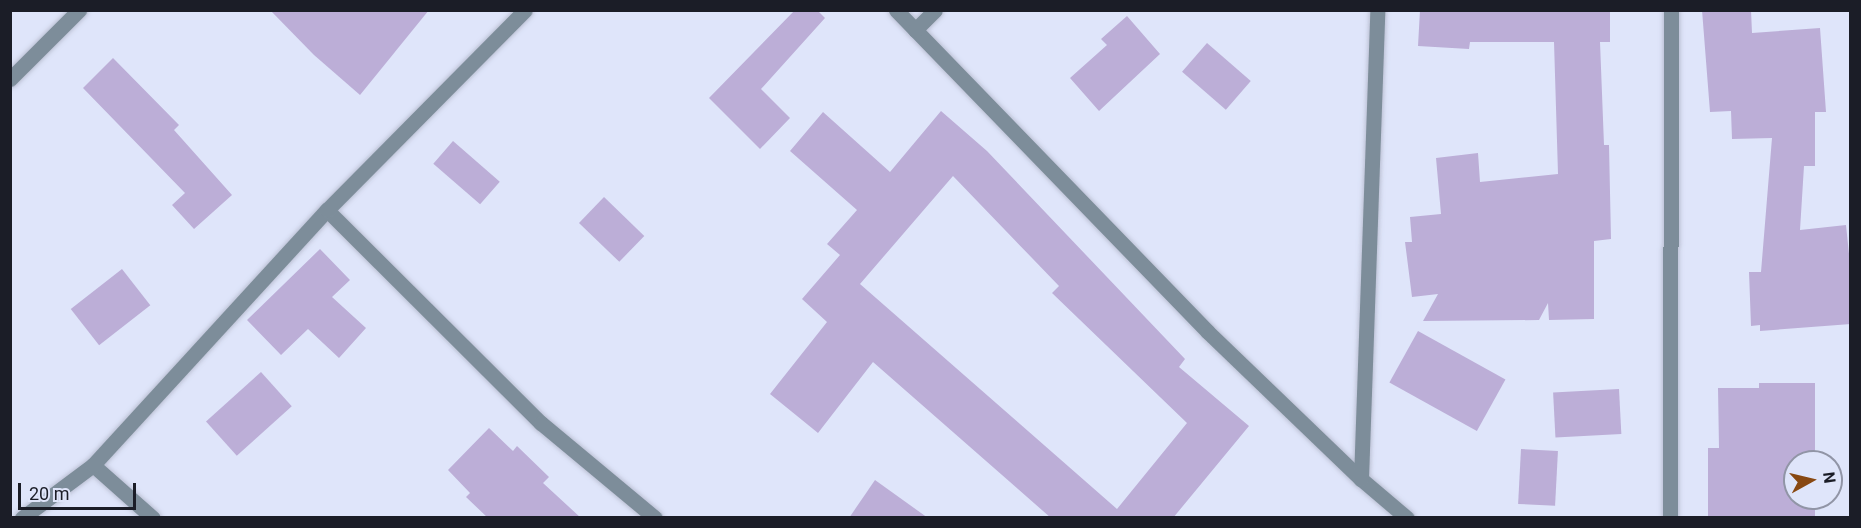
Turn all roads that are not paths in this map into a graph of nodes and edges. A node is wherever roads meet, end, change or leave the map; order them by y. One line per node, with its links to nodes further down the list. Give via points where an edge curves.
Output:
1 (79, 10): 8 (street)
2 (525, 10): 9 (street)
3 (896, 10): 7 (street)
4 (935, 10): 7 (street)
5 (1377, 10): 11 (street)
6 (1671, 10): 16 (street)
7 (915, 30): 11 (street, via 1209,332)
8 (10, 79)
9 (327, 210): 10 (street); 14 (street, via 541,423)
10 (93, 465): 12 (street); 13 (street)
11 (1361, 478): 15 (street)
12 (22, 518)
13 (153, 518)
14 (656, 518)
15 (1407, 518)
16 (1670, 518)

